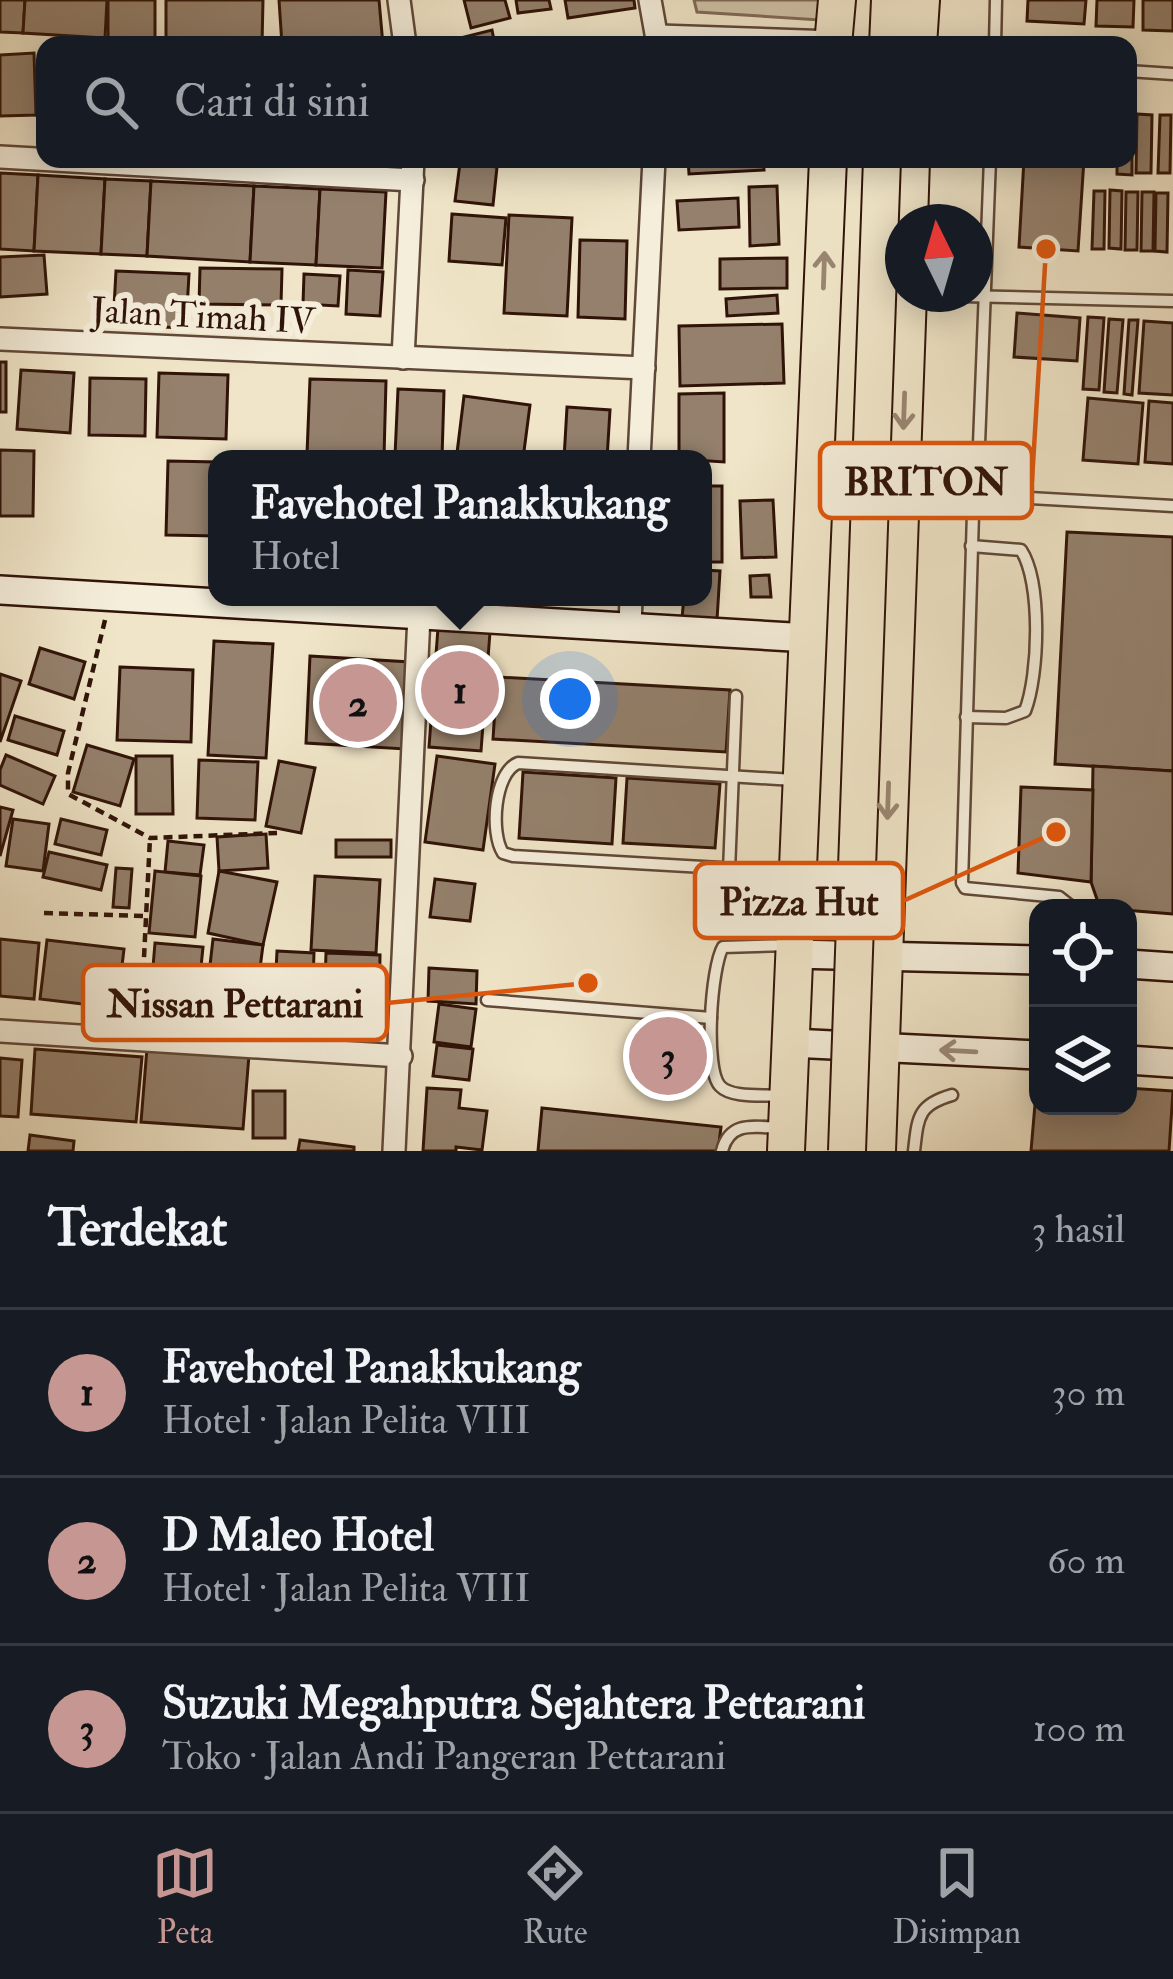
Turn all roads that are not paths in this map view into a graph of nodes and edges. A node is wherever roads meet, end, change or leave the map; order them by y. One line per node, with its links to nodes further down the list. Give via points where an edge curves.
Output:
1 (399, 0): 8 (street)
2 (650, 0): 9 (street)
3 (837, 0): 10 (highway)
4 (872, 0): 5 (highway); 11 (highway)
5 (889, 0): 12 (highway)
6 (921, 0): 13 (highway)
7 (996, 0): 14 (lane)
8 (404, 36)
9 (657, 36)
10 (844, 36)
11 (850, 36)
12 (888, 36)
13 (919, 36)
14 (995, 36)
15 (1137, 72): 16 (lane)
16 (1173, 74)
17 (0, 157): 18 (street)
18 (36, 158)
19 (349, 168): 26 (street)
20 (654, 168): 35 (street)
21 (828, 168): 48 (highway, one-way to 21)
22 (863, 168): 74 (highway)
23 (882, 168): 75 (highway, bridge)
24 (911, 168): 27 (highway)
25 (991, 168): 28 (lane)
26 (413, 170): 34 (street)
27 (910, 204)
28 (989, 204)
29 (993, 296): 30 (lane)
30 (1173, 301)
31 (907, 312): 37 (highway, one-way to 37)
32 (984, 312): 39 (lane)
33 (0, 339): 34 (street, Jalan Timah IV)
34 (403, 358): 35 (street, Jalan Timah IV)
35 (644, 368): 36 (street)
36 (639, 450)
37 (902, 490): 38 (lane); 57 (highway, one-way to 57)
38 (949, 494): 39 (lane); 41 (lane, via 973,513)
39 (977, 496): 40 (lane)
40 (1173, 506)
41 (971, 546): 50 (lane); 50 (lane, via 1021,550 1030,564 1033,672 1025,711)
42 (0, 590): 43 (street)
43 (208, 603)
44 (257, 606): 46 (street)
45 (631, 606): 47 (street)
46 (419, 616): 47 (street); 67 (street)
47 (630, 629): 48 (street)
48 (809, 638): 52 (highway)
49 (736, 696): 51 (lane)
50 (966, 717): 55 (lane, via 965,888)
51 (733, 776): 52 (lane); 53 (lane); 53 (lane, via 518,763 502,776 496,840 513,856)
52 (803, 780): 54 (highway)
53 (729, 871): 54 (lane)
54 (797, 872): 56 (highway)
55 (1062, 899)
56 (794, 950): 57 (street); 62 (lane, via 723,947); 64 (highway)
57 (882, 956): 58 (street); 65 (highway)
58 (1029, 960)
59 (1137, 965): 60 (street)
60 (1173, 967)
61 (487, 1000): 62 (lane)
62 (711, 1018): 71 (lane, via 720,1086)
63 (0, 1030): 67 (street)
64 (791, 1043): 65 (street); 71 (highway)
65 (878, 1047): 66 (street, one-way to 65); 76 (highway)
66 (1029, 1055)
67 (400, 1056): 72 (street)
68 (1137, 1061): 69 (street)
69 (1173, 1063)
70 (952, 1095): 77 (lane, via 922,1112)
71 (786, 1125): 73 (lane, via 743,1126 726,1136)
72 (394, 1151)
73 (722, 1151)
74 (828, 1151)
75 (847, 1151)
76 (877, 1151)
77 (914, 1151)

